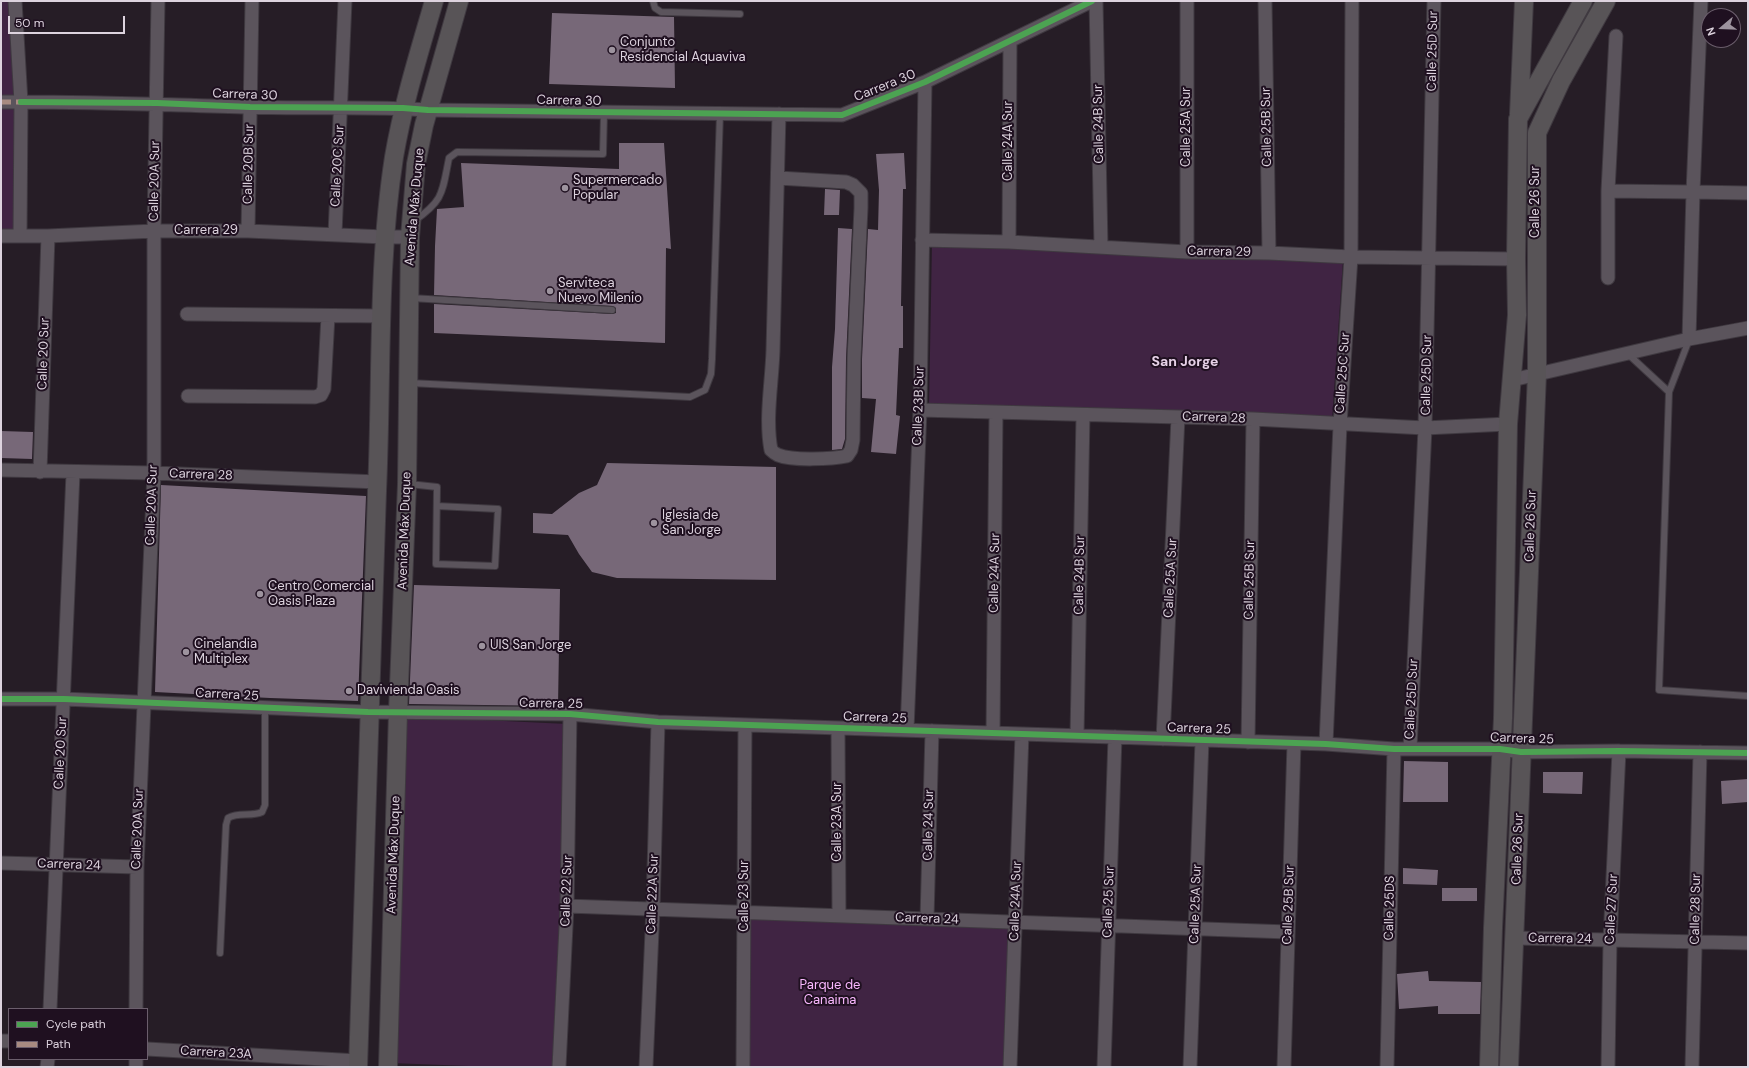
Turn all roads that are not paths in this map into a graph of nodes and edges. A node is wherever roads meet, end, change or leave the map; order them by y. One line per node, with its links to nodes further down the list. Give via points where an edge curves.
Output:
1 (15, 1): 23 (street)
2 (158, 1): 24 (street, Calle 20A Sur)
3 (252, 1): 25 (street, Calle 20B Sur)
4 (345, 1): 26 (street, Calle 20C Sur)
5 (434, 1): 27 (street, Avenida Máx Duque)
6 (459, 1): 28 (street, Avenida Máx Duque)
7 (653, 1): 18 (lane, via 655,8 661,12)
8 (1092, 1): 20 (street, Carrera 30)
9 (1096, 1): 47 (street, Calle 24B Sur)
10 (1187, 1): 48 (street, Calle 25A Sur)
11 (1265, 1): 49 (street, Calle 25B Sur)
12 (1352, 1): 50 (street, Calle 25C Sur)
13 (1434, 1): 51 (street, Calle 25D Sur)
14 (1524, 1): 32 (street)
15 (1583, 1): 32 (street, Calle 26 Sur)
16 (1606, 1): 62 (street, Calle 26 Sur, via 1561,81 1537,133)
17 (1701, 1): 35 (street)
18 (740, 14)
19 (1616, 36): 34 (street)
20 (1010, 41): 21 (street, Carrera 30); 46 (street, Calle 24A Sur)
21 (925, 82): 31 (street, Carrera 30, via 842,115); 45 (street, Calle 23B Sur)
22 (1, 102): 23 (street, Carrera 30)
23 (21, 102): 24 (street, Carrera 30); 42 (street)
24 (157, 103): 25 (street, Carrera 30); 38 (street, Calle 20A Sur)
25 (250, 107): 26 (street, Carrera 30); 39 (street, Calle 20B Sur)
26 (341, 108): 27 (street, Carrera 30); 40 (street, Calle 20C Sur)
27 (403, 108): 28 (street, Carrera 30); 44 (street, Avenida Máx Duque)
28 (428, 110): 29 (street, Carrera 30); 37 (street, Avenida Máx Duque, via 416,164)
29 (604, 112): 30 (street, Carrera 30); 37 (lane, via 603,154 453,154 449,158 441,196)
30 (720, 113): 31 (street, Carrera 30); 64 (lane, via 712,359 711,374 705,390 690,397)
31 (779, 114): 33 (street)
32 (1518, 119): 52 (street, Calle 26 Sur)
33 (778, 178): 33 (street, via 769,423 771,450 777,455 787,457 847,456 853,440 861,193 846,182)
34 (1608, 191): 35 (street); 53 (street)
35 (1693, 192): 36 (street); 60 (street)
36 (1748, 193)
37 (411, 230): 44 (street, Carrera 29); 54 (street, Avenida Máx Duque)
38 (154, 231): 39 (street, Carrera 29); 43 (street, Carrera 29); 78 (street, Calle 20A Sur)
39 (248, 231): 40 (street, Carrera 29)
40 (335, 234): 44 (street, Carrera 29)
41 (1, 236): 42 (street, Carrera 29)
42 (20, 236): 43 (street, Carrera 29)
43 (48, 236): 76 (street, Calle 20 Sur)
44 (384, 237): 58 (street, Avenida Máx Duque)
45 (922, 240): 46 (street, Carrera 29); 67 (street, Calle 23B Sur)
46 (1009, 242): 47 (street, Carrera 29)
47 (1102, 246): 48 (street, Carrera 29)
48 (1187, 252): 49 (street, Carrera 29)
49 (1269, 253): 50 (street, Carrera 29)
50 (1351, 257): 51 (street, Carrera 29); 72 (street, Calle 25C Sur)
51 (1430, 258): 52 (street, Carrera 29); 74 (street, Calle 25D Sur)
52 (1516, 259): 63 (street, Calle 26 Sur, via 1517,315)
53 (1608, 278)
54 (409, 298): 55 (lane); 64 (street, Avenida Máx Duque)
55 (612, 310)
56 (187, 314): 57 (street)
57 (328, 316): 58 (street); 66 (street, via 324,389 321,395)
58 (382, 316): 79 (street, Avenida Máx Duque)
59 (1748, 328): 60 (street)
60 (1689, 338): 61 (street); 65 (lane)
61 (1627, 353): 62 (street); 65 (lane)
62 (1537, 373): 63 (street); 108 (street, Calle 26 Sur)
63 (1512, 380): 73 (street, Calle 26 Sur)
64 (408, 383): 80 (street, Avenida Máx Duque)
65 (1669, 392): 82 (lane, via 1659,690)
66 (188, 396)
67 (920, 410): 68 (street, Carrera 28); 93 (street, Calle 23B Sur)
68 (996, 413): 69 (street, Carrera 28); 95 (street, Calle 24A Sur)
69 (1083, 415): 70 (street, Carrera 28); 97 (street, Calle 24B Sur)
70 (1178, 416): 71 (street, Carrera 28); 99 (street, Calle 25A Sur)
71 (1253, 419): 72 (street, Carrera 28); 101 (street, Calle 25B Sur)
72 (1340, 424): 74 (street, Carrera 28); 103 (street, Calle 25C Sur)
73 (1508, 424): 74 (street, Carrera 28); 106 (street, Calle 26 Sur, via 1503,718)
74 (1425, 428): 105 (street, Calle 25D Sur)
75 (1, 470): 76 (street, Carrera 28)
76 (40, 472): 77 (street, Carrera 28)
77 (73, 473): 78 (street, Carrera 28); 84 (street, Calle 20 Sur)
78 (154, 473): 79 (street, Carrera 28); 85 (street, Calle 20A Sur)
79 (378, 482): 87 (street, Avenida Máx Duque)
80 (407, 484): 81 (lane, via 437,487); 88 (street, Avenida Máx Duque)
81 (437, 506): 81 (lane, via 436,564 495,566 498,509)
82 (1748, 696)
83 (1, 699): 84 (street, Carrera 25)
84 (64, 699): 85 (street, Carrera 25); 112 (street, Calle 20 Sur)
85 (144, 703): 86 (street, Carrera 25); 113 (street, Calle 20A Sur)
86 (265, 708): 87 (street, Carrera 25); 127 (lane, via 265,805 262,812 257,814 235,815 228,818)
87 (368, 712): 88 (street, Carrera 25); 131 (street, Avenida Máx Duque)
88 (398, 712): 89 (street, Carrera 25); 132 (street, Avenida Máx Duque)
89 (570, 714): 90 (street, Carrera 25); 114 (street, Calle 22 Sur)
90 (658, 722): 91 (street, Carrera 25); 115 (street, Calle 22A Sur)
91 (745, 725): 92 (street, Carrera 25); 116 (street, Calle 23 Sur)
92 (838, 728): 93 (street, Carrera 25); 117 (street, Calle 23A Sur)
93 (907, 730): 94 (street, Carrera 25)
94 (932, 731): 95 (street, Carrera 25); 118 (street, Calle 24 Sur)
95 (993, 733): 96 (street, Carrera 25)
96 (1022, 734): 97 (street, Carrera 25); 119 (street, Calle 24A Sur)
97 (1077, 736): 98 (street, Carrera 25)
98 (1115, 737): 99 (street, Carrera 25); 120 (street, Calle 25 Sur)
99 (1163, 739): 100 (street, Carrera 25)
100 (1202, 740): 101 (street, Carrera 25); 121 (street, Calle 25A Sur)
101 (1248, 742): 102 (street, Carrera 25)
102 (1294, 743): 103 (street, Carrera 25); 122 (street, Calle 25B Sur)
103 (1326, 744): 104 (street, Carrera 25)
104 (1394, 748): 105 (street, Carrera 25); 140 (street, Calle 25DS)
105 (1410, 749): 106 (street, Carrera 25)
106 (1500, 749): 108 (street, Carrera 25); 141 (street, Calle 26 Sur)
107 (1619, 751): 108 (street, Carrera 25); 109 (street, Carrera 25); 124 (street, Calle 27 Sur)
108 (1522, 752): 123 (street, Calle 26 Sur)
109 (1700, 752): 110 (street, Carrera 25); 125 (street, Calle 28 Sur)
110 (1748, 753)
111 (1, 863): 112 (street, Carrera 24)
112 (56, 865): 113 (street, Carrera 24); 128 (street, Calle 20 Sur)
113 (136, 867): 129 (street, Calle 20A Sur)
114 (567, 906): 115 (street, Carrera 24); 133 (street, Calle 22 Sur)
115 (653, 908): 116 (street, Carrera 24); 134 (street, Calle 22A Sur)
116 (745, 913): 117 (street, Carrera 24); 135 (street, Calle 23 Sur)
117 (838, 916): 118 (street, Carrera 24)
118 (927, 920): 119 (street, Carrera 24)
119 (1015, 922): 120 (street, Carrera 24); 136 (street, Calle 24A Sur)
120 (1108, 926): 121 (street, Carrera 24); 137 (street, Calle 25 Sur)
121 (1195, 929): 122 (street, Carrera 24); 138 (street, Calle 25A Sur)
122 (1288, 932): 139 (street, Calle 25B Sur)
123 (1515, 938): 124 (street, Carrera 24); 142 (street, Calle 26 Sur)
124 (1610, 940): 125 (street, Carrera 24); 143 (street, Calle 27 Sur)
125 (1695, 942): 126 (street, Carrera 24); 144 (street, Calle 28 Sur)
126 (1748, 943)
127 (220, 953)
128 (50, 1008)
129 (136, 1008)
130 (148, 1049): 131 (street, Carrera 23A)
131 (358, 1064)
132 (388, 1067)
133 (559, 1067)
134 (646, 1067)
135 (743, 1067)
136 (1010, 1067)
137 (1104, 1067)
138 (1190, 1067)
139 (1284, 1067)
140 (1387, 1067)
141 (1489, 1067)
142 (1509, 1067)
143 (1608, 1067)
144 (1692, 1067)

